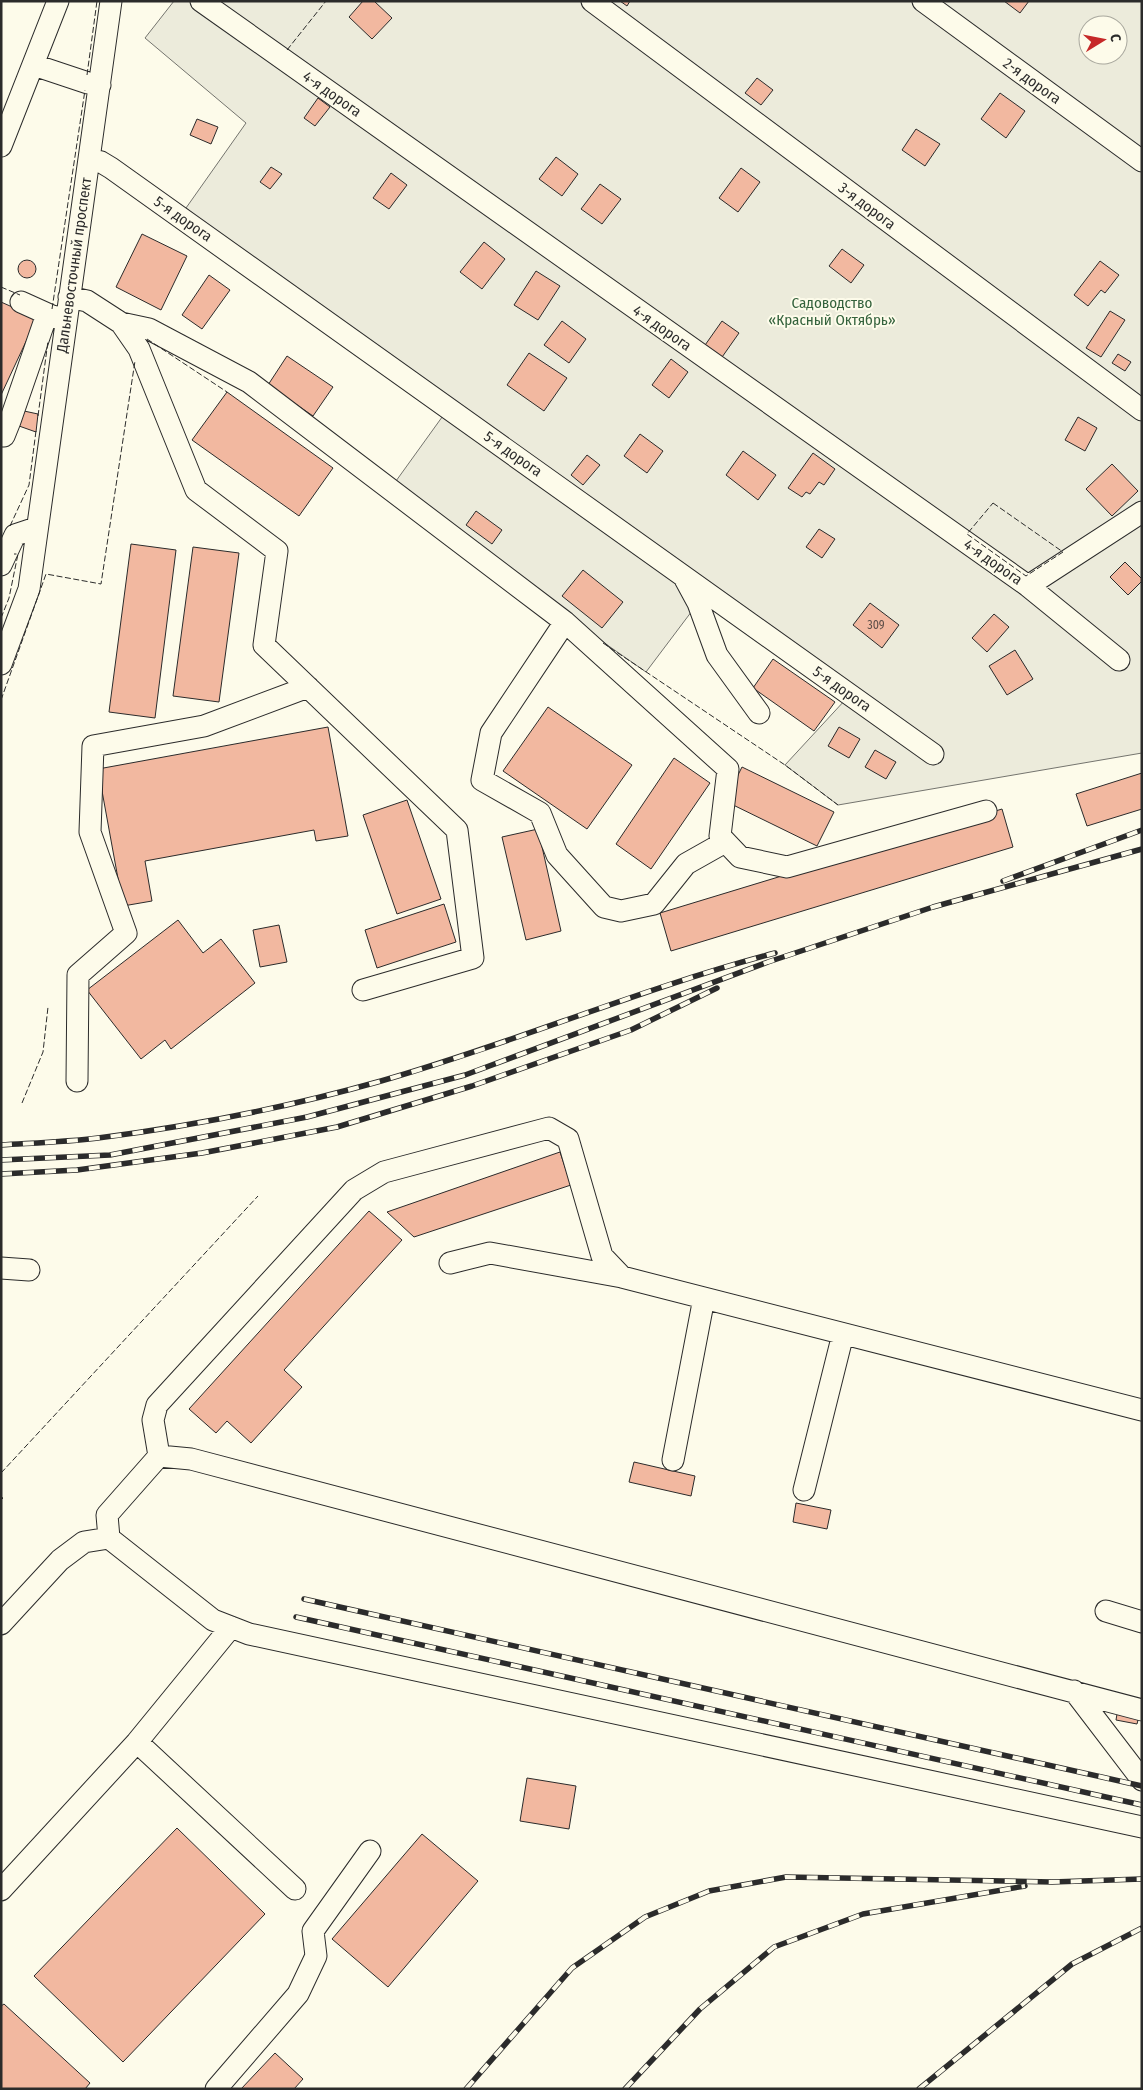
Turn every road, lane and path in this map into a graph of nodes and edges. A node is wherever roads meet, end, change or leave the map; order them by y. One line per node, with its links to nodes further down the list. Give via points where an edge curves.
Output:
1 (58, 1): 6 (street)
2 (111, 1): 7 (street, Дальневосточный проспект)
3 (201, 1): 22 (street, 4-я дорога)
4 (592, 1): 15 (street, 3-я дорога)
5 (923, 1): 10 (street, 2-я дорога)
6 (34, 65): 7 (street); 8 (street)
7 (100, 85): 9 (street, Дальневосточный проспект)
8 (1, 146)
9 (89, 159): 11 (street, Дальневосточный проспект); 21 (street, 5-я дорога, via 111,168)
10 (1142, 161)
11 (69, 297): 13 (street, Дальневосточный проспект); 14 (street, via 87,301)
12 (21, 302): 13 (street)
13 (56, 316): 16 (street, via 4,436); 18 (street, Дальневосточный проспект)
14 (121, 323): 23 (street, via 149,329 249,382); 26 (street, via 139,349 196,490 276,551 264,645)
15 (1142, 410)
16 (1, 435)
17 (1142, 512): 22 (street)
18 (36, 528): 19 (street); 25 (street, Дальневосточный проспект, via 29,589)
19 (8, 532): 20 (street)
20 (1, 565)
21 (682, 575): 27 (street, via 698,603 717,655); 28 (street, 5-я дорога)
22 (1028, 586): 24 (street, 4-я дорога)
23 (565, 622): 30 (street, via 728,769 720,836); 30 (street, via 491,733 482,780 540,813 557,855 604,907 612,910 621,912 654,904 686,864)
24 (1120, 660)
25 (1, 664)
26 (308, 687): 31 (street, via 458,830 473,958); 32 (street, via 204,726 93,746 90,832 126,933 78,974)
27 (759, 714)
28 (934, 754)
29 (986, 811): 30 (street, via 787,867 740,857)
30 (725, 842)
31 (363, 990)
32 (77, 1081)
33 (450, 1263): 36 (street, via 490,1253)
34 (1, 1268): 35 (street)
35 (29, 1270)
36 (622, 1277): 37 (street); 40 (street, via 602,1256 568,1139 549,1128 384,1172 354,1190 157,1405 153,1420)
37 (704, 1298): 38 (street); 41 (street)
38 (843, 1334): 39 (street); 42 (street)
39 (1142, 1410)
40 (159, 1456): 43 (street, via 108,1515); 48 (street, via 191,1459)
41 (672, 1460)
42 (804, 1490)
43 (109, 1538): 46 (street, via 84,1542 60,1560); 47 (street, via 213,1620)
44 (1106, 1611): 45 (street)
45 (1142, 1622)
46 (1, 1624)
47 (231, 1627): 50 (street); 52 (street, via 248,1634)
48 (1074, 1691): 49 (street); 51 (street)
49 (1142, 1710)
50 (137, 1742): 54 (street); 55 (street)
51 (1142, 1780)
52 (1142, 1827)
53 (370, 1851): 56 (street, via 312,1931 316,1956 298,1994)
54 (295, 1889)
55 (1, 1890)
56 (216, 2089)

